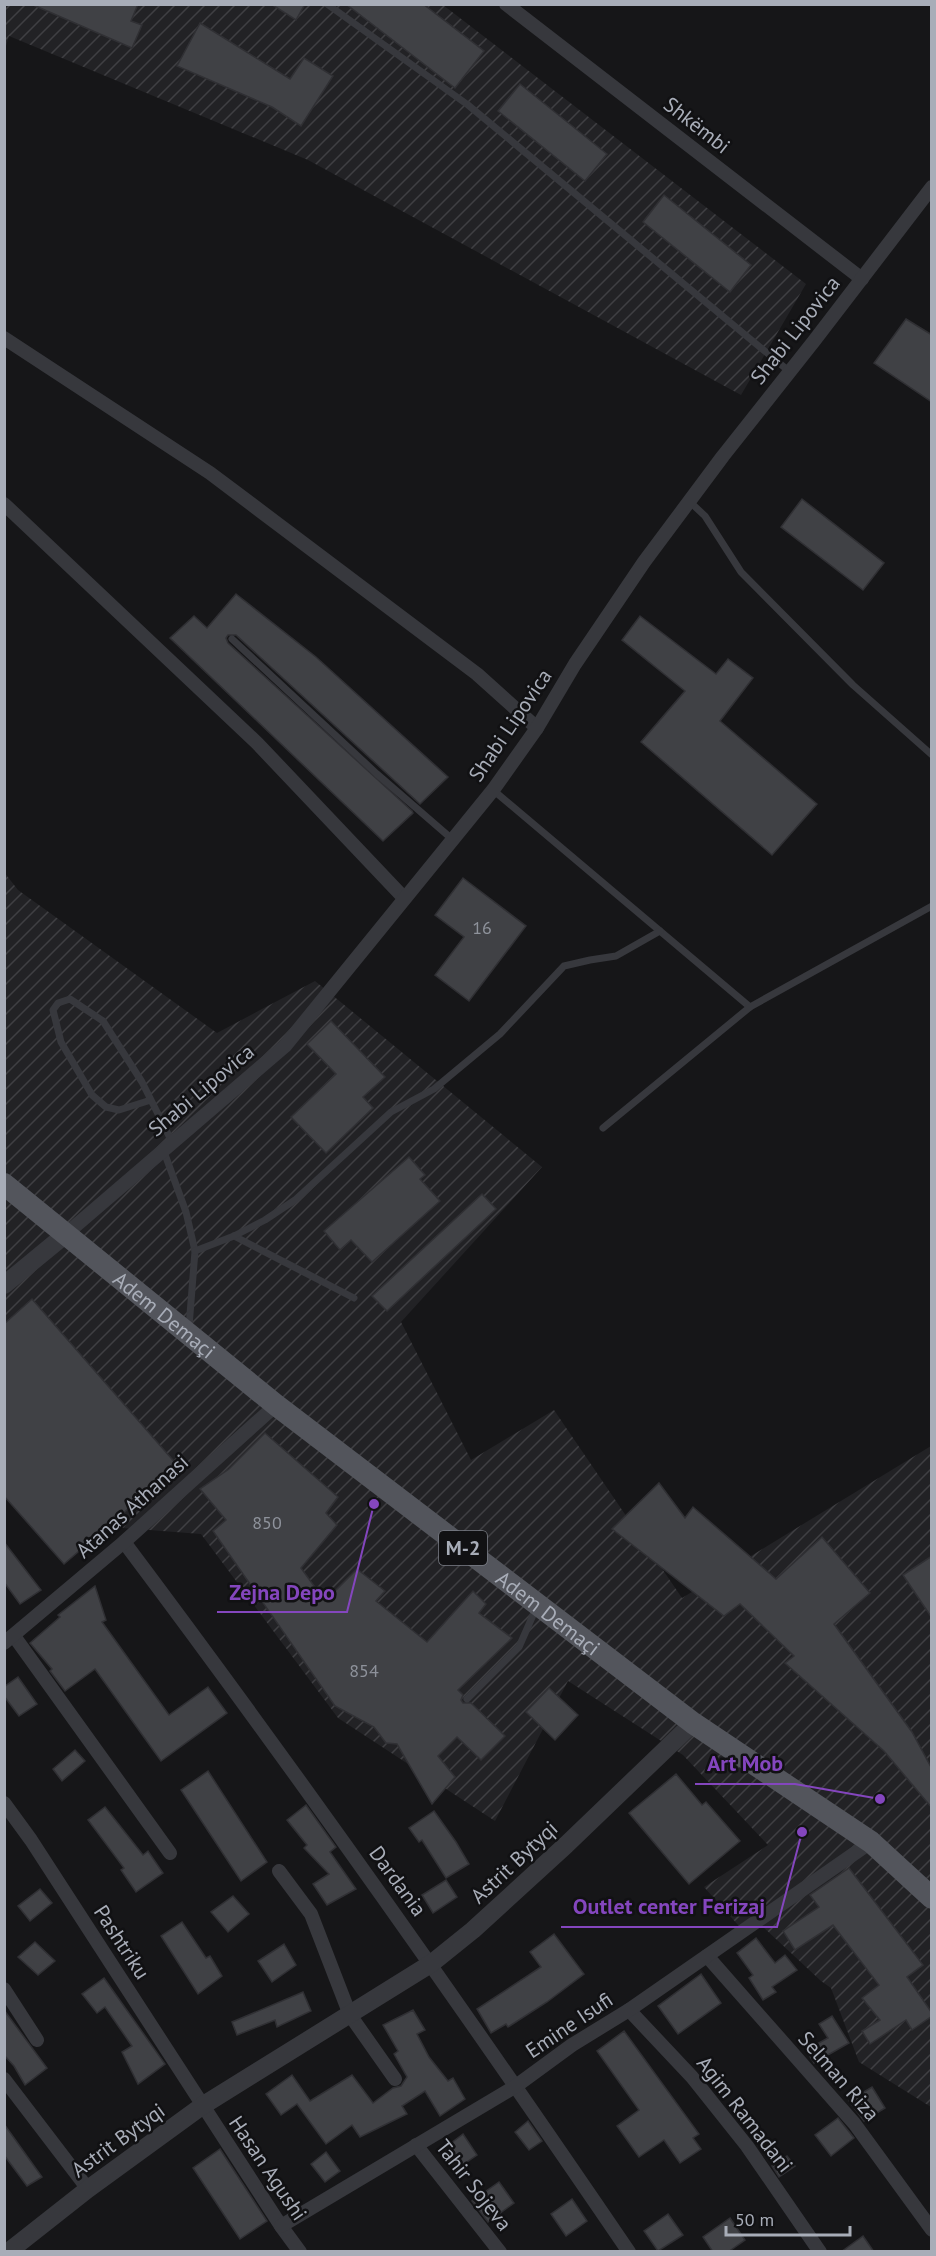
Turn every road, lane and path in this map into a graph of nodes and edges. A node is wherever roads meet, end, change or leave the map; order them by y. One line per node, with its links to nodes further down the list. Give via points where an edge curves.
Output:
1 (327, 4): 6 (lane, via 468,105)
2 (507, 4): 4 (street, Shkëmbi)
3 (932, 187): 4 (street, Shabi Lipovica)
4 (862, 279): 6 (street, Shabi Lipovica)
5 (4, 338): 10 (street, via 210,473 477,674)
6 (790, 372): 7 (street, Shabi Lipovica)
7 (689, 501): 10 (street, Shabi Lipovica, via 631,580); 11 (lane, via 705,516 741,572 853,685)
8 (4, 504): 14 (street, via 257,743)
9 (232, 639): 13 (lane, via 377,774)
10 (537, 728): 12 (street, Shabi Lipovica)
11 (932, 754)
12 (493, 790): 13 (street, Shabi Lipovica); 16 (lane)
13 (453, 838): 14 (street, Shabi Lipovica)
14 (404, 898): 20 (street, Shabi Lipovica, via 285,1046)
15 (932, 906): 17 (lane)
16 (660, 932): 17 (lane); 23 (lane, via 616,956 564,966 500,1034 434,1089 391,1112 295,1200)
17 (750, 1007): 19 (lane)
18 (151, 1100): 18 (lane, via 103,1021 70,999 58,1003 53,1010 61,1042 92,1095 106,1107 119,1110); 20 (lane)
19 (603, 1128)
20 (167, 1146): 22 (street, Shabi Lipovica); 24 (lane)
21 (4, 1184): 22 (main road, Adem Demaçi / M-2)
22 (66, 1234): 25 (street); 27 (main road, Adem Demaçi / M-2)
23 (234, 1236): 24 (lane); 26 (lane)
24 (195, 1251): 27 (lane)
25 (4, 1286)
26 (354, 1298)
27 (188, 1333): 28 (main road, Adem Demaçi / M-2)
28 (276, 1405): 29 (street, Atanas Athanasi); 30 (main road, Adem Demaçi / M-2)
29 (124, 1542): 31 (street, Atanas Athanasi); 40 (street, Dardania)
30 (537, 1604): 32 (lane, via 519,1647); 33 (main road, Adem Demaçi / M-2)
31 (9, 1640): 36 (street, Atanas Athanasi)
32 (467, 1699)
33 (693, 1723): 35 (main road, Adem Demaçi / M-2); 40 (street, Astrit Bytyqi, via 557,1853)
34 (4, 1803): 48 (street, Pashtriku)
35 (871, 1842): 38 (main road, Adem Demaçi / M-2); 39 (street, Emine Isufi)
36 (170, 1853)
37 (279, 1871): 43 (street, via 311,1914)
38 (932, 1898)
39 (707, 1956): 42 (street, Emine Isufi); 52 (street, Selman Riza, via 854,2123)
40 (432, 1963): 43 (street, Astrit Bytyqi); 47 (street, Dardania)
41 (4, 1989): 44 (street)
42 (628, 2010): 47 (street, Emine Isufi); 57 (street, Agim Ramadani, via 692,2077 747,2146)
43 (350, 2015): 46 (street); 48 (street, Astrit Bytyqi)
44 (37, 2040)
45 (4, 2079): 50 (street)
46 (395, 2079)
47 (516, 2086): 49 (street, Emine Isufi); 56 (street, Dardania)
48 (202, 2106): 50 (street, Astrit Bytyqi); 51 (street, Hasan Agushi)
49 (416, 2145): 51 (street, Emine Isufi); 55 (street, Tahir Sojeva)
50 (88, 2189): 53 (street, Astrit Bytyqi)
51 (281, 2226): 54 (street, Hasan Agushi)
52 (932, 2230)
53 (8, 2252)
54 (300, 2252)
55 (500, 2252)
56 (629, 2252)
57 (820, 2252)

